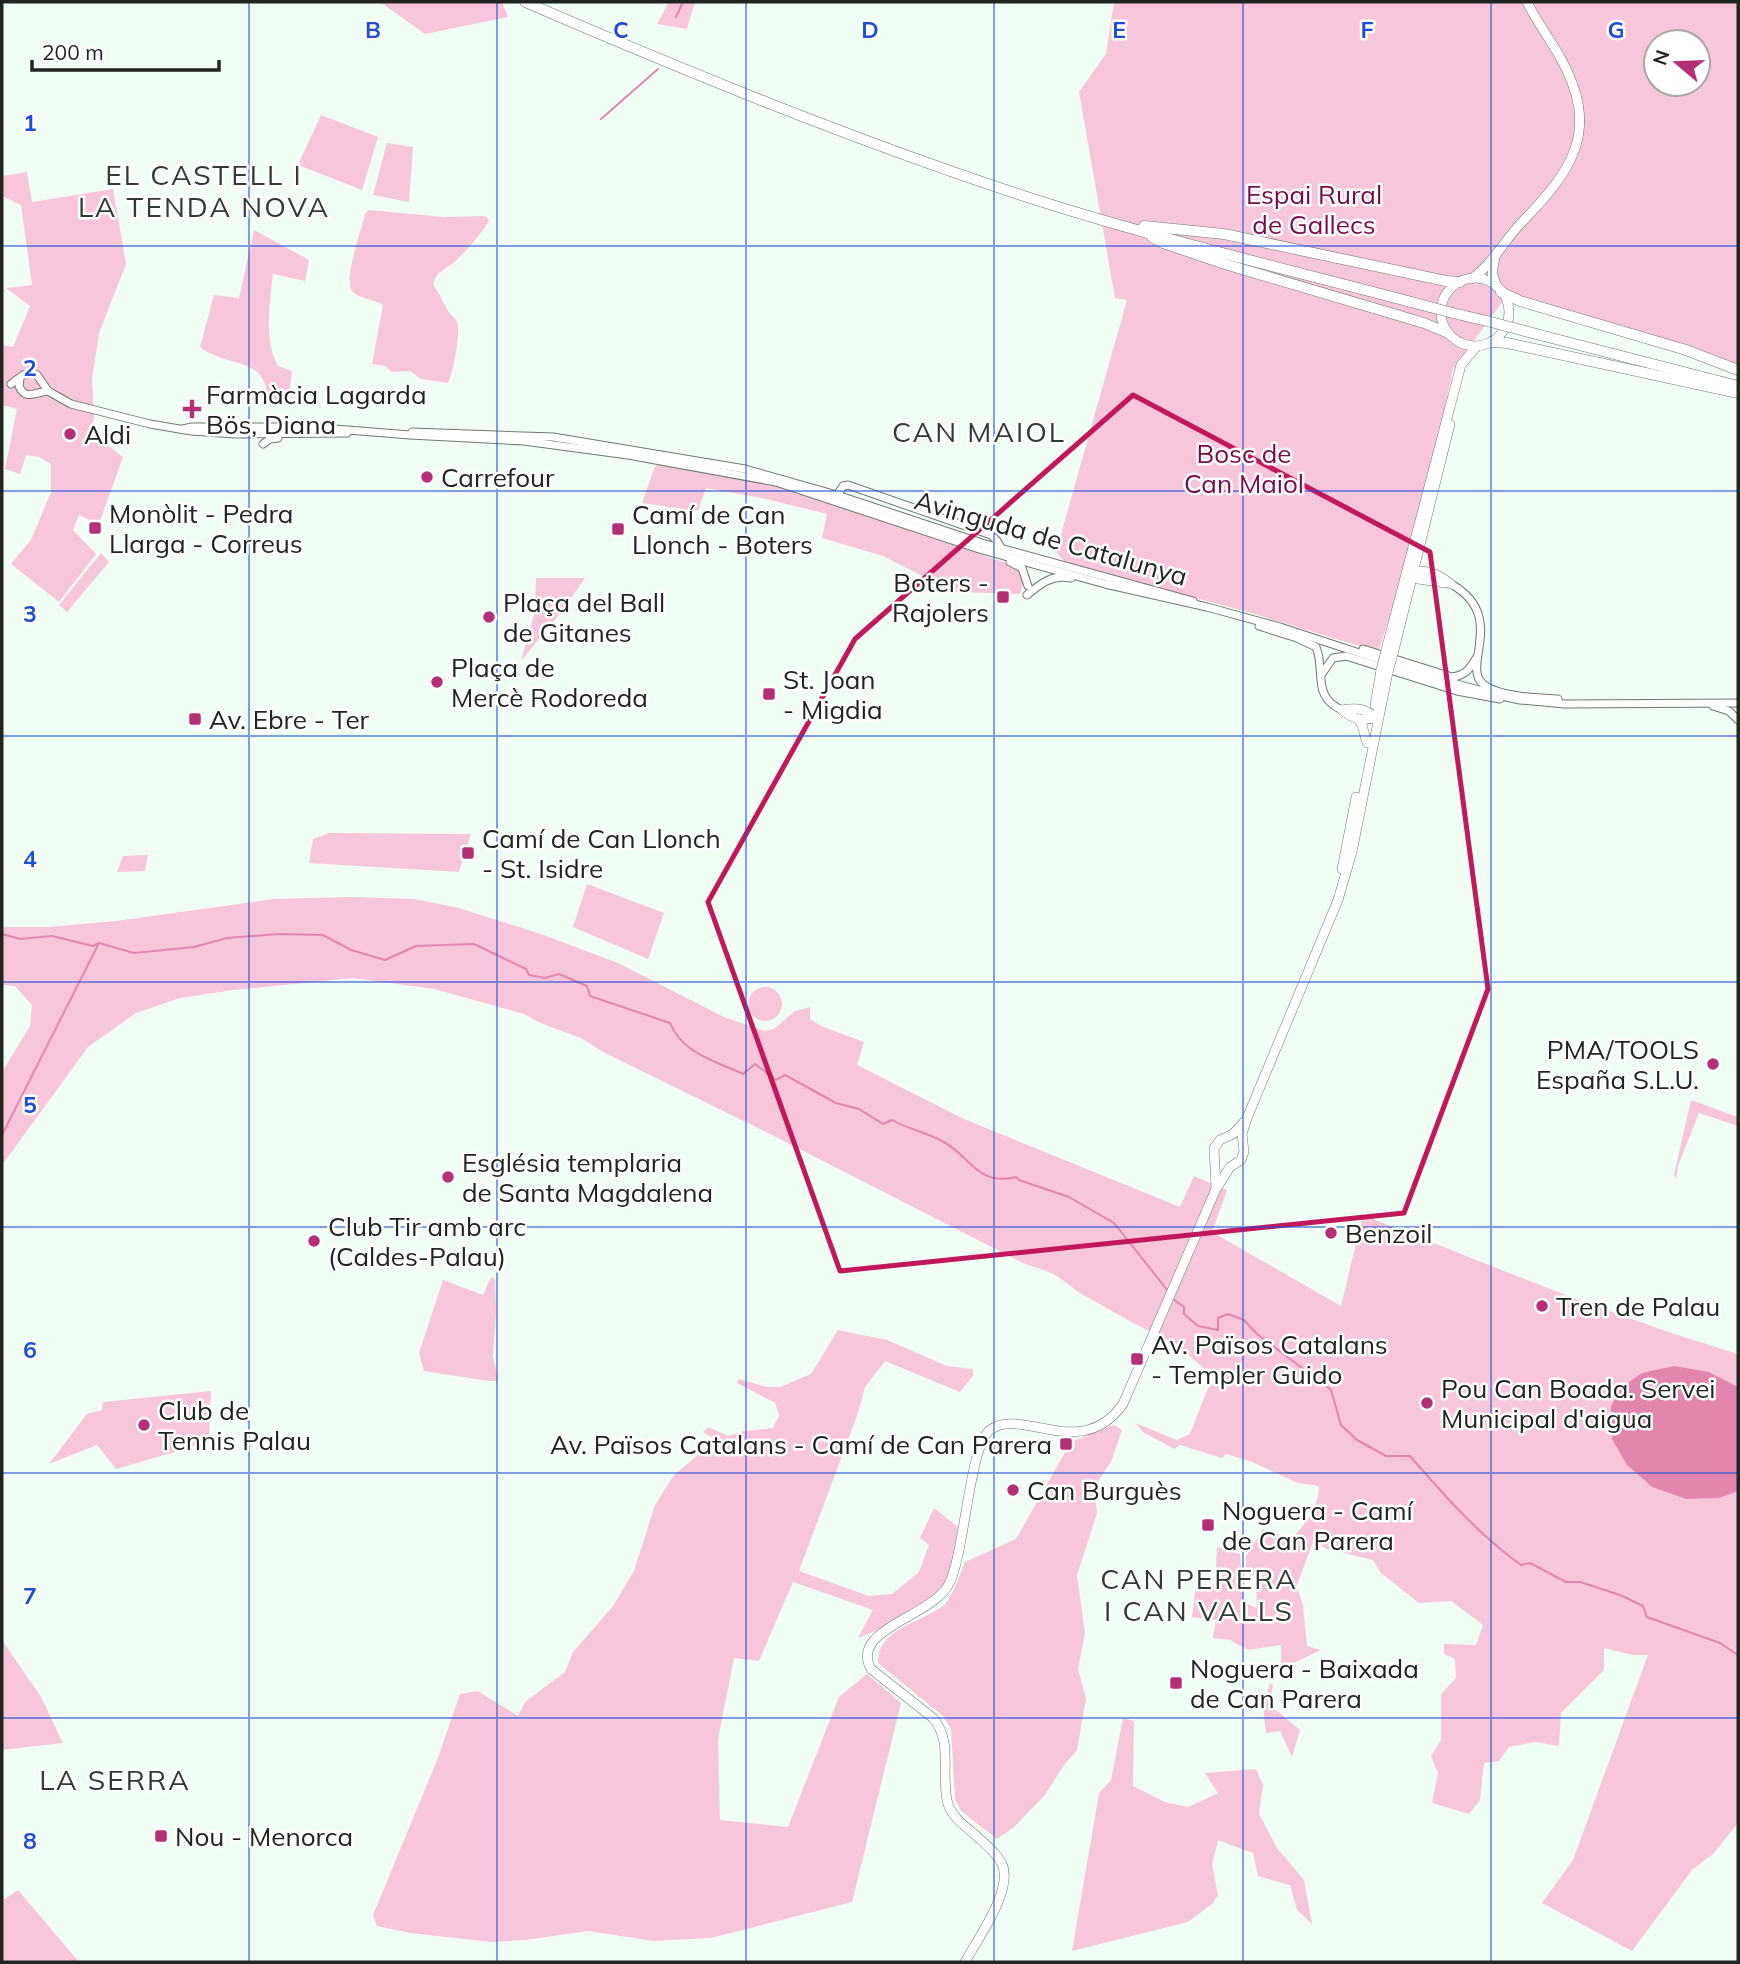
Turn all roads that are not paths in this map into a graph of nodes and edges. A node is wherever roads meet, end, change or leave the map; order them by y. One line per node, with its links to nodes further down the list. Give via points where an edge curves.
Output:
1 (525, 2): 3 (highway, via 784,110 1027,197)
2 (1527, 2): 5 (main road, via 1575,89 1580,128 1574,154 1559,181)
3 (1119, 224): 4 (highway); 6 (highway, via 1224,234 1446,281)
4 (1140, 230): 8 (highway, via 1209,259 1424,323); 15 (highway, bridge)
5 (1499, 249): 6 (main road, via 1481,272); 7 (main road, via 1492,267)
6 (1466, 280): 7 (main road, via 1485,281); 8 (main road, via 1448,292 1441,306 1440,317)
7 (1499, 290): 9 (main road, via 1508,319); 12 (highway)
8 (1452, 337): 10 (main road); 11 (main road)
9 (1491, 342): 10 (main road); 17 (highway)
10 (1477, 346): 11 (main road)
11 (1461, 365): 18 (main road)
12 (1738, 370)
13 (17, 382): 14 (street); 16 (street, via 24,394); 16 (street, via 33,373)
14 (2, 383)
15 (1738, 386)
16 (39, 388): 19 (street, Avinguda de Catalunya, via 71,404)
17 (1738, 393)
18 (1452, 401): 34 (main road); 37 (main road)
19 (183, 429): 20 (street, Avinguda de Catalunya); 25 (street, Avinguda de Catalunya)
20 (260, 430): 21 (street, Avinguda de Catalunya); 22 (street, Avinguda de Catalunya); 23 (street); 25 (street, Avinguda de Catalunya); 27 (street)
21 (366, 431): 23 (street, Avinguda de Catalunya); 24 (street, Avinguda de Catalunya)
22 (289, 433): 23 (street, Avinguda de Catalunya); 27 (street)
23 (314, 433)
24 (401, 433): 26 (street, Avinguda de Catalunya); 28 (street, Avinguda de Catalunya, via 524,441)
25 (248, 434): 27 (street)
26 (571, 440): 28 (street); 29 (street, Avinguda de Catalunya)
27 (262, 447)
28 (650, 459): 29 (street); 30 (street, Avinguda de Catalunya)
29 (732, 467): 31 (street, Avinguda de Catalunya)
30 (784, 484): 31 (street); 32 (street, Avinguda de Catalunya)
31 (837, 495): 32 (street); 35 (street, Avinguda de Catalunya); 35 (street, via 848,485 990,536)
32 (936, 535): 33 (street, Avinguda de Catalunya)
33 (963, 544): 36 (street, Avinguda de Catalunya); 41 (street, via 1018,565)
34 (1421, 545): 37 (main road); 38 (main road)
35 (1000, 548): 36 (street); 39 (street, Avinguda de Catalunya)
36 (1038, 565): 39 (street); 41 (street, via 1030,573); 42 (street); 43 (street, Avinguda de Catalunya)
37 (1411, 568): 38 (main road, via 1418,579); 46 (main road); 48 (main road)
38 (1427, 577): 40 (main road); 46 (main road)
39 (1128, 583): 44 (street, Avinguda de Catalunya)
40 (1451, 584): 49 (street, via 1468,596 1480,615)
41 (1028, 586): 42 (street, via 1027,595)
42 (1037, 586): 43 (street, via 1064,577)
43 (1167, 599): 44 (street, Avinguda de Catalunya)
44 (1207, 607): 45 (street)
45 (1223, 611): 47 (street); 51 (street, via 1316,647)
46 (1401, 622): 48 (main road)
47 (1280, 627): 49 (street, via 1304,630 1452,677 1468,672); 53 (street)
48 (1390, 652): 50 (main road, bridge)
49 (1478, 656): 56 (street, via 1478,677 1483,685 1500,692)
50 (1385, 671): 52 (main road); 60 (main road)
51 (1321, 675): 53 (street, via 1333,658 1346,656 1480,697); 57 (street, via 1326,698)
52 (1379, 682): 58 (main road, via 1373,698); 60 (main road)
53 (1508, 698): 56 (street)
54 (1738, 703): 55 (street)
55 (1705, 704): 56 (street); 59 (street, via 1729,711)
56 (1602, 705)
57 (1342, 710): 58 (main road)
58 (1358, 714): 60 (main road); 61 (main road)
59 (1738, 720)
60 (1375, 721): 61 (main road); 62 (main road, via 1352,852)
61 (1367, 743): 62 (main road)
62 (1330, 922): 63 (main road)
63 (1247, 1118): 64 (main road); 65 (main road)
64 (1227, 1138): 65 (main road); 66 (main road, via 1216,1144)
65 (1242, 1146): 67 (main road, via 1241,1160)
66 (1216, 1160): 67 (main road); 68 (main road)
67 (1230, 1167): 68 (main road)
68 (1216, 1189): 69 (main road, via 1119,1410 1087,1430 1010,1424 986,1433 949,1584 936,1601 880,1634 867,1647 871,1669 940,1726 949,1808 1004,1869 1002,1892)
69 (965, 1962)

